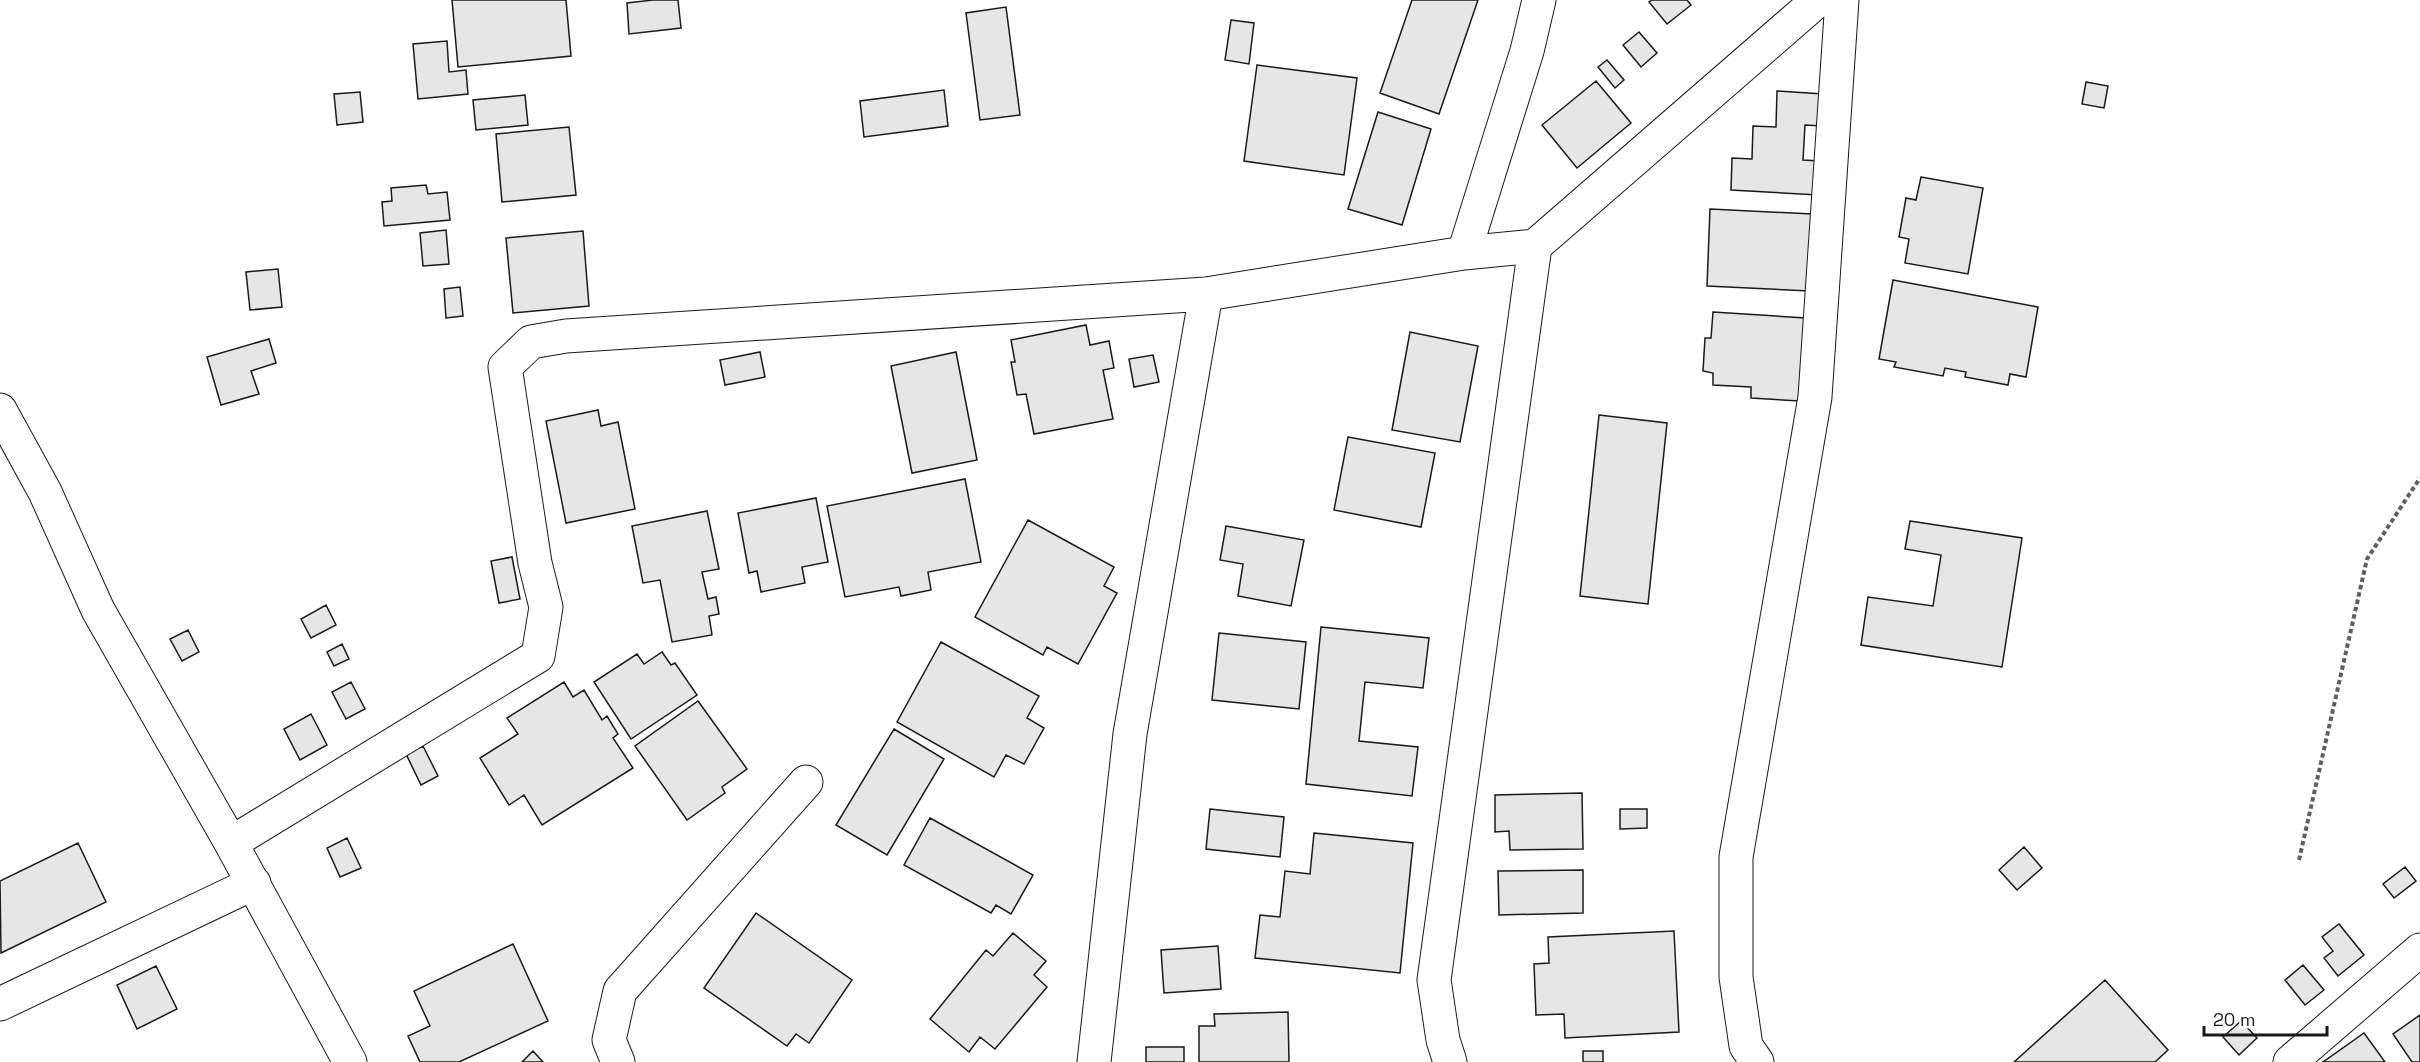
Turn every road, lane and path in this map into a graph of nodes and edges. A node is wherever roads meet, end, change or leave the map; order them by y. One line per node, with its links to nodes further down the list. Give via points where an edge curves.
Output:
1 (1539, 0): 5 (street)
2 (1818, 0): 4 (street)
3 (1842, 0): 19 (street, via 1815,397 1736,857 1736,977 1746,1046)
4 (1535, 246): 5 (street); 18 (street, via 1434,980)
5 (1464, 253): 6 (street)
6 (1206, 294): 10 (street, via 578,335 531,342 505,367 535,563 546,607 538,656); 17 (street, via 1130,734)
7 (0, 410): 10 (street, via 45,492 98,610)
8 (2420, 478): 11 (path, via 2367,559)
9 (806, 782): 16 (street, via 620,991 609,1040)
10 (231, 843): 12 (street)
11 (2299, 860)
12 (254, 883): 14 (street); 15 (street)
13 (2420, 950): 20 (street)
14 (0, 1004)
15 (350, 1062)
16 (618, 1062)
17 (1094, 1062)
18 (1450, 1062)
19 (1757, 1062)
20 (2290, 1062)

